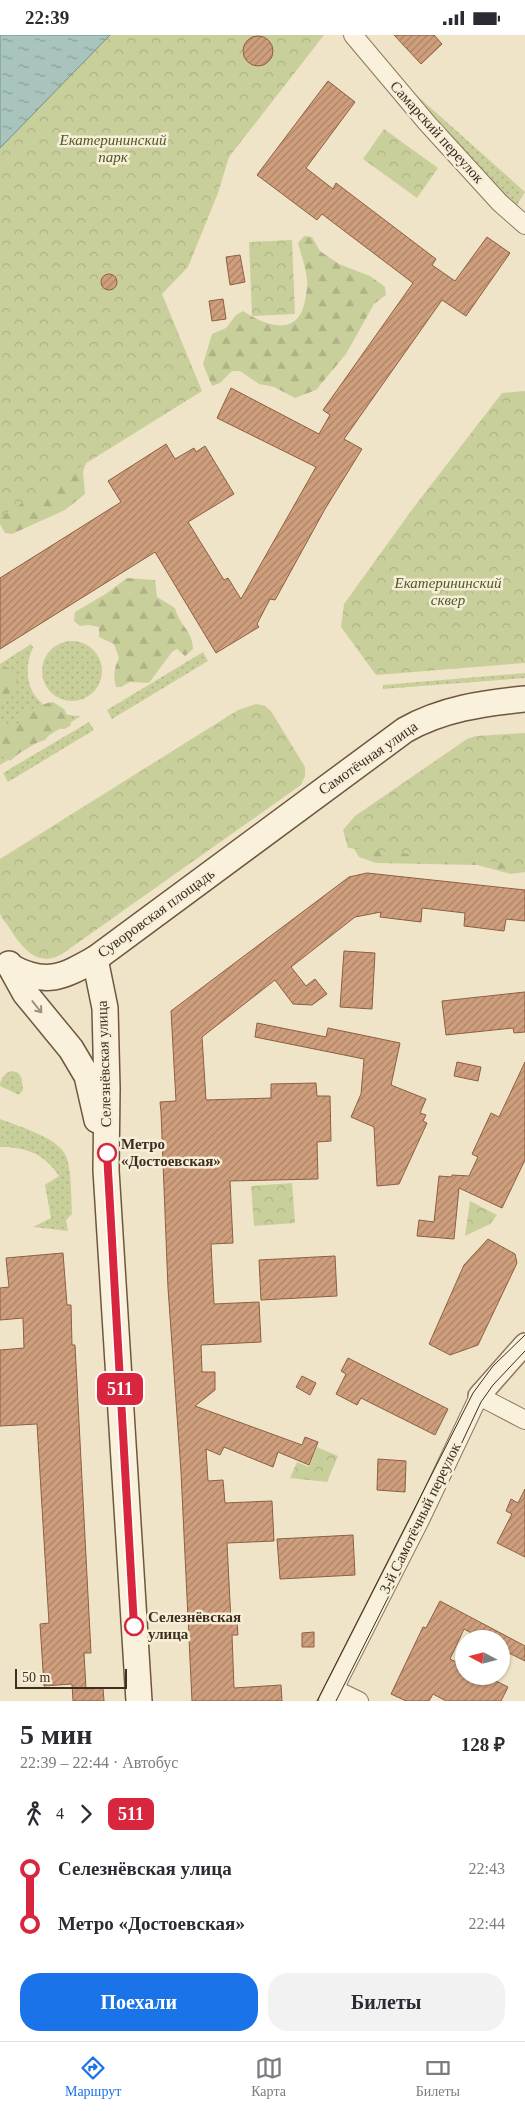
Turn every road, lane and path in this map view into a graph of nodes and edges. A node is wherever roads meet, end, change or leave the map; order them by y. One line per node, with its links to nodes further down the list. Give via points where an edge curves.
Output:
1 (353, 35): 2 (street, Самарский переулок, via 427,123 500,203)
2 (525, 225)
3 (525, 699): 4 (main road, Самотёчная улица, via 461,708 421,721)
4 (302, 805): 5 (main road, Суворовская площадь)
5 (95, 959): 6 (main road, Суворовская площадь, via 54,978 30,976); 7 (main road, Селезнёвская улица, via 105,1008 108,1088)
6 (4, 960): 7 (main road, Селезнёвская улица, one-way to 7, via 25,993 71,1049 87,1076)
7 (106, 1169): 12 (main road, Селезнёвская улица)
8 (525, 1344): 9 (street, 3-й Самотёчный переулок)
9 (479, 1395): 10 (street); 11 (street, 3-й Самотёчный переулок, via 413,1535)
10 (525, 1420)
11 (331, 1695): 13 (street)
12 (139, 1701)
13 (359, 1701)

